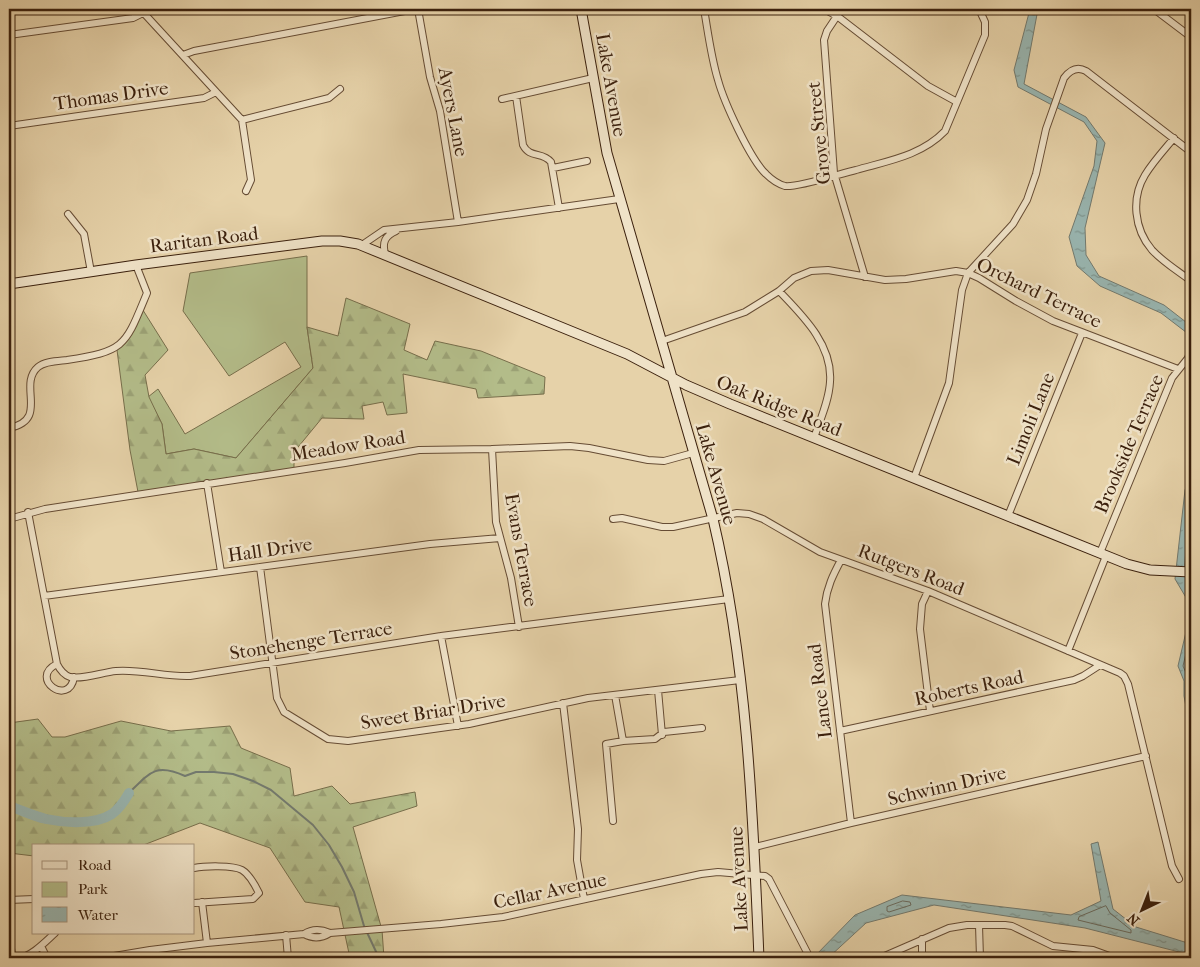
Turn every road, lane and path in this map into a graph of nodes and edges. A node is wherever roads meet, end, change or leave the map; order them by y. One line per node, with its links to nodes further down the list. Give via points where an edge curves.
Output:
1 (366, 9): 10 (street)
2 (416, 9): 10 (street); 31 (street, Ayers Lane, via 440,111)
3 (582, 9): 14 (main road, Lake Avenue)
4 (704, 9): 26 (street, via 718,81 761,168 776,182 786,186)
5 (824, 9): 9 (street)
6 (979, 9): 19 (street, via 985,30)
7 (1154, 9): 12 (street)
8 (142, 11): 11 (street, via 133,18); 13 (street)
9 (837, 16): 19 (street, via 928,86); 26 (street, Grove Street, via 824,40)
10 (367, 17): 13 (street, via 194,50)
11 (9, 35)
12 (1191, 37)
13 (183, 55): 16 (street)
14 (594, 78): 17 (street); 28 (main road, Lake Avenue)
15 (340, 89): 20 (street, via 329,98)
16 (216, 92): 20 (street); 21 (street, Thomas Drive, via 204,98)
17 (516, 96): 18 (street); 25 (street, via 526,150 547,157)
18 (502, 99)
19 (957, 102): 26 (street, via 945,131 922,149)
20 (242, 120): 27 (street, via 251,180)
21 (9, 126)
22 (1174, 138): 23 (street); 37 (street, via 1082,69 1069,72 1052,112 1026,200 1013,224); 39 (street, via 1142,181 1136,200 1136,214 1141,233 1152,250)
23 (1191, 152)
24 (587, 161): 25 (street)
25 (554, 168): 29 (street)
26 (835, 176): 38 (street, Grove Street)
27 (246, 190)
28 (619, 199): 29 (street); 43 (main road, Lake Avenue)
29 (559, 208): 31 (street)
30 (68, 214): 36 (street, via 84,234)
31 (458, 222): 32 (street)
32 (399, 229): 33 (street, via 384,230); 34 (street, via 384,240)
33 (362, 245): 34 (main road, Oak Ridge Road); 35 (main road, Raritan Road, via 322,242)
34 (385, 254): 46 (main road, Oak Ridge Road, via 617,350)
35 (136, 265): 36 (main road, Raritan Road); 47 (street, via 147,293 130,333 111,351 42,365 34,372 30,385 30,413 20,425)
36 (91, 272): 40 (main road, Raritan Road)
37 (968, 273): 38 (street, Orchard Terrace, via 956,271 886,280); 42 (street, Orchard Terrace, via 1034,311); 51 (street, via 962,290 949,383)
38 (865, 277): 41 (street, Orchard Terrace, via 816,270 794,278)
39 (1191, 281)
40 (9, 284)
41 (779, 291): 43 (street, Orchard Terrace, via 737,316); 48 (street, via 815,332 829,359 830,384)
42 (1082, 333): 45 (street, Orchard Terrace); 54 (street, Limoli Lane)
43 (662, 341): 46 (main road, Lake Avenue)
44 (1191, 350): 45 (street, Brookside Terrace)
45 (1178, 369): 59 (street, Brookside Terrace)
46 (672, 378): 48 (main road, Oak Ridge Road); 50 (main road, Lake Avenue)
47 (9, 428)
48 (814, 438): 51 (main road, Oak Ridge Road)
49 (492, 449): 50 (street, Meadow Road, via 570,446 664,461); 52 (street, Meadow Road, via 419,450); 58 (street, Evans Terrace, via 496,522)
50 (693, 453): 57 (main road, Lake Avenue)
51 (914, 478): 54 (main road, Oak Ridge Road)
52 (207, 483): 53 (street, Meadow Road); 62 (street)
53 (28, 512): 55 (street, Meadow Road); 65 (street)
54 (1008, 516): 59 (main road, Oak Ridge Road)
55 (9, 518)
56 (613, 519): 57 (street, Rutgers Road, via 674,527)
57 (713, 519): 60 (street, Rutgers Road, via 737,513 749,514); 66 (main road, Lake Avenue)
58 (500, 538): 61 (street, Hall Drive); 67 (street, Evans Terrace)
59 (1103, 554): 63 (main road, Oak Ridge Road, via 1142,569); 69 (street, Brookside Terrace)
60 (841, 560): 64 (street, Rutgers Road); 81 (street, Lance Road, via 828,585 826,604)
61 (260, 567): 62 (street, Hall Drive); 70 (street, Sweet Briar Drive)
62 (221, 572): 65 (street, Hall Drive)
63 (1188, 572)
64 (928, 591): 69 (street, Rutgers Road); 78 (street, via 922,604 920,628)
65 (44, 596): 71 (street)
66 (729, 599): 67 (street, Stonehenge Terrace); 74 (main road, Lake Avenue)
67 (519, 627): 68 (street, Stonehenge Terrace)
68 (441, 636): 70 (street, Stonehenge Terrace); 79 (street)
69 (1068, 651): 72 (street, Rutgers Road)
70 (272, 663): 73 (street, Stonehenge Terrace, via 190,676 118,671); 79 (street, Sweet Briar Drive, via 281,709 328,739 348,741)
71 (57, 664): 73 (street, via 61,672); 73 (street, via 47,674 48,683 54,689 62,691 69,688)
72 (1100, 665): 78 (street, Roberts Road, via 1074,680); 84 (street, Rutgers Road, via 1126,679)
73 (74, 677)
74 (740, 680): 75 (street, Sweet Briar Drive); 87 (main road, Lake Avenue)
75 (658, 690): 76 (street, Sweet Briar Drive); 82 (street)
76 (615, 695): 77 (street, Sweet Briar Drive); 83 (street)
77 (563, 703): 79 (street, Sweet Briar Drive); 91 (street, via 577,821 577,860)
78 (930, 712): 81 (street, Roberts Road)
79 (458, 726)
80 (702, 728): 82 (street, via 664,732)
81 (840, 731): 86 (street, Lance Road)
82 (662, 735): 83 (street, via 655,739)
83 (623, 741): 85 (street, via 606,744)
84 (1146, 756): 86 (street, Schwinn Drive); 90 (street, Rutgers Road, via 1172,866)
85 (613, 822)
86 (850, 823): 87 (street, Schwinn Drive)
87 (755, 847): 89 (main road, Lake Avenue)
88 (195, 868): 94 (street, via 240,868 258,893 253,899)
89 (756, 875): 91 (street, Cellar Avenue, via 701,874); 105 (street, via 765,876 773,884); 110 (main road, Lake Avenue)
90 (1179, 879)
91 (584, 899): 98 (street, Cellar Avenue, via 502,917 330,933 324,937)
92 (9, 900): 93 (street)
93 (32, 900)
94 (202, 902): 95 (street); 101 (street)
95 (195, 903)
96 (979, 925): 100 (street, via 949,928); 103 (street, via 1012,926 1053,946); 113 (street)
97 (54, 934): 102 (street)
98 (286, 935): 101 (street, Cellar Avenue); 109 (street)
99 (9, 936): 106 (street, via 12,955)
100 (922, 940): 111 (street); 112 (street)
101 (207, 943): 104 (street, Cellar Avenue)
102 (41, 946): 106 (street); 107 (street)
103 (1085, 950): 114 (street); 115 (street)
104 (121, 956): 108 (street, Cellar Avenue)
105 (810, 957)
106 (18, 958)
107 (47, 958)
108 (102, 958)
109 (288, 958)
110 (759, 958)
111 (880, 958)
112 (922, 958)
113 (980, 958)
114 (1086, 958)
115 (1115, 958)

